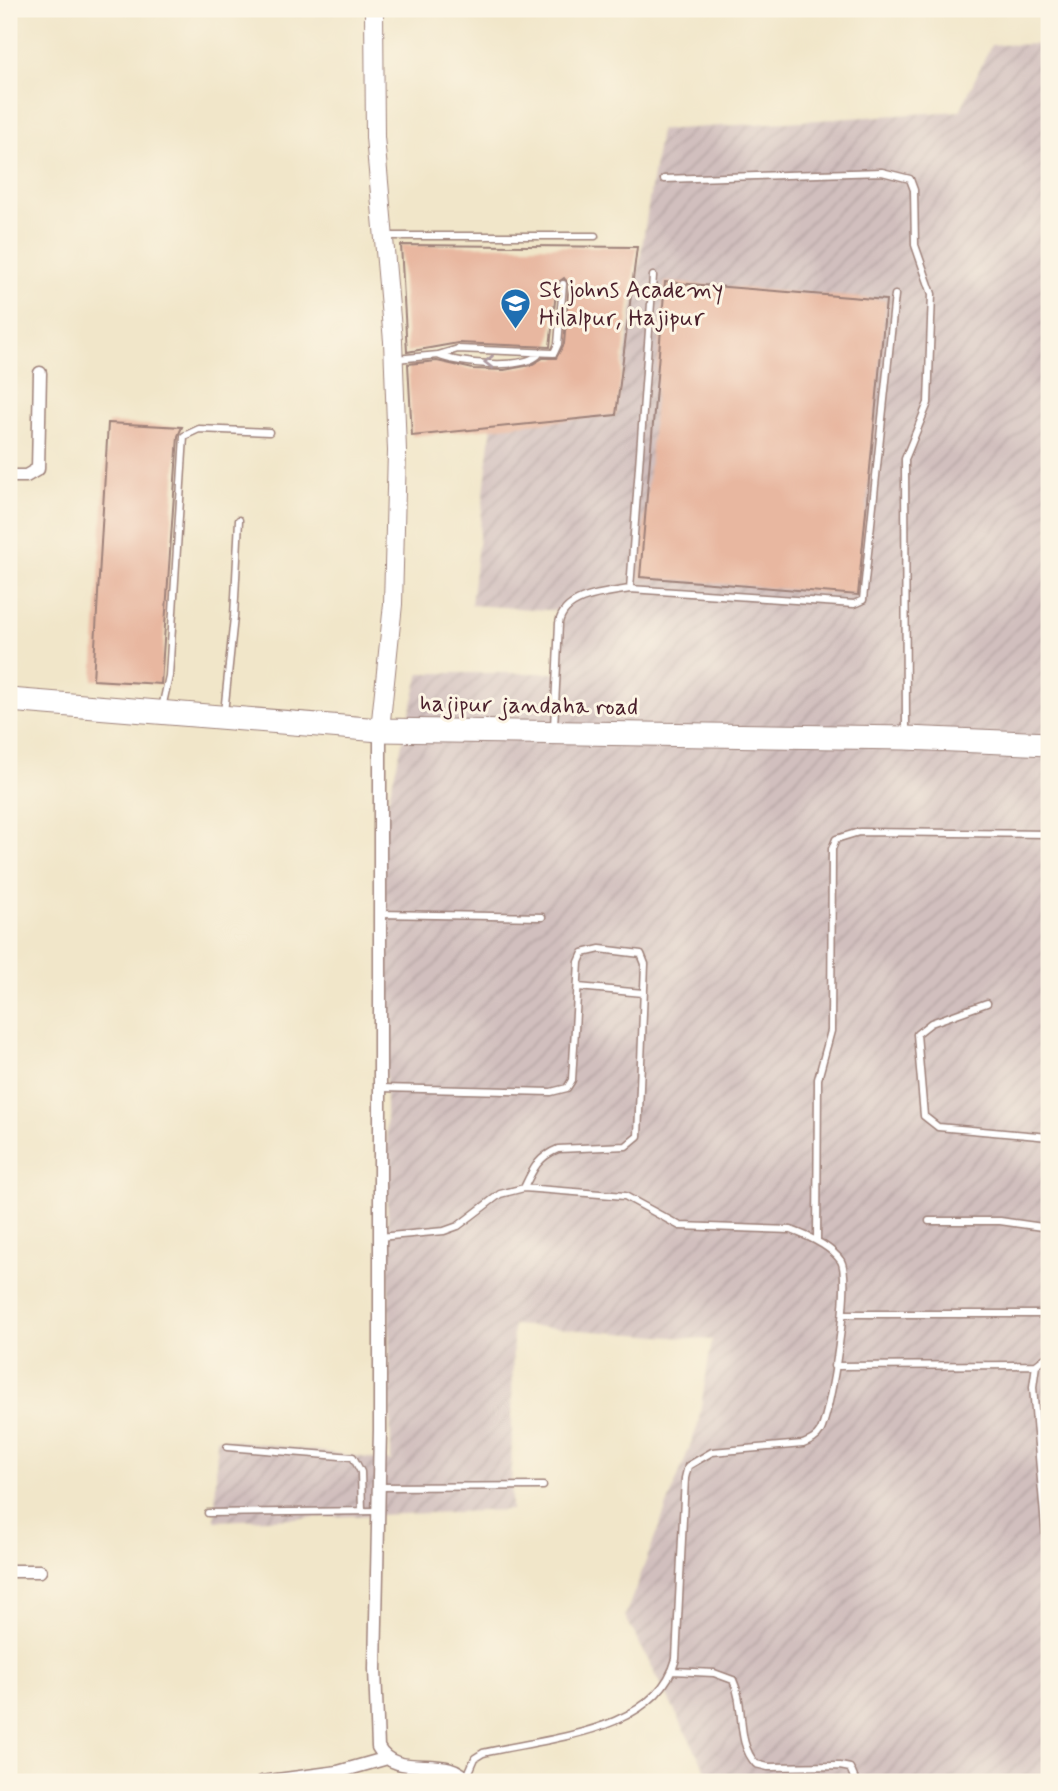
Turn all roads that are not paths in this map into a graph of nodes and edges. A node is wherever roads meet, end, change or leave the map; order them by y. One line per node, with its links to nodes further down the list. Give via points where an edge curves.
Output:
1 (374, 9): 3 (street, via 375,137)
2 (664, 179): 21 (lane, via 882,172 910,179 915,245 932,294 928,403 905,459)
3 (386, 236): 4 (lane); 10 (street)
4 (595, 236)
5 (653, 276): 15 (lane)
6 (562, 284): 9 (lane, via 557,349 550,355)
7 (895, 295): 15 (lane, via 863,600 854,604)
8 (438, 355): 9 (lane, via 458,349 531,350); 9 (lane, one-way to 8, via 524,362 501,363 453,362); 10 (lane)
9 (538, 355)
10 (394, 359): 19 (street, via 395,557)
11 (40, 373): 13 (street, via 38,470 26,476)
12 (269, 432): 17 (lane, via 199,429 184,436 169,676)
13 (9, 475)
14 (239, 520): 18 (lane)
15 (630, 589): 20 (lane, via 582,600 561,613)
16 (9, 700): 17 (highway, hajipur jandaha road)
17 (161, 713): 18 (highway, hajipur jandaha road)
18 (223, 718): 19 (highway, hajipur jandaha road)
19 (380, 730): 20 (highway, hajipur jandaha road); 24 (street)
20 (554, 733): 21 (highway, hajipur jandaha road)
21 (906, 738): 22 (highway, hajipur jandaha road)
22 (1049, 744)
23 (1049, 834): 35 (lane, via 859,832 836,839 832,849 831,1031 817,1091)
24 (378, 914): 25 (lane); 29 (street)
25 (542, 917)
26 (578, 987): 27 (lane); 27 (lane, via 583,953 591,949 635,951 644,958); 29 (lane, via 572,1080 567,1088 551,1092)
27 (643, 992): 31 (lane, via 638,1136 626,1146 548,1153 540,1158)
28 (987, 1003): 30 (lane, via 931,1023 917,1034 925,1116 929,1124 938,1127)
29 (381, 1088): 34 (street)
30 (1049, 1137)
31 (524, 1188): 34 (lane, via 500,1194 458,1226 444,1231); 35 (lane, via 625,1196 680,1226 791,1230)
32 (929, 1222): 33 (lane, via 1000,1221)
33 (1049, 1228)
34 (379, 1237): 43 (street)
35 (817, 1241): 36 (lane, via 842,1263)
36 (844, 1314): 37 (lane); 40 (lane)
37 (1049, 1314)
38 (1049, 1355): 39 (lane)
39 (1036, 1365): 40 (lane); 47 (lane, via 1033,1387)
40 (834, 1366): 50 (lane, via 826,1412 814,1439 803,1444 712,1452 688,1466)
41 (227, 1447): 45 (lane, via 354,1457 360,1472)
42 (543, 1486): 43 (lane)
43 (379, 1487): 44 (street)
44 (379, 1510): 45 (lane); 51 (street, via 375,1669 378,1747)
45 (362, 1511): 46 (lane)
46 (208, 1513)
47 (1045, 1538)
48 (9, 1571): 49 (street)
49 (40, 1571)
50 (673, 1671): 52 (lane, via 653,1698 625,1717 588,1730 483,1753 471,1764); 54 (lane, via 733,1680 745,1744 756,1764 840,1766 850,1768)
51 (384, 1759): 52 (street, via 393,1764 453,1770); 53 (street, via 338,1772)
52 (467, 1781)
53 (262, 1782)
54 (856, 1782)

